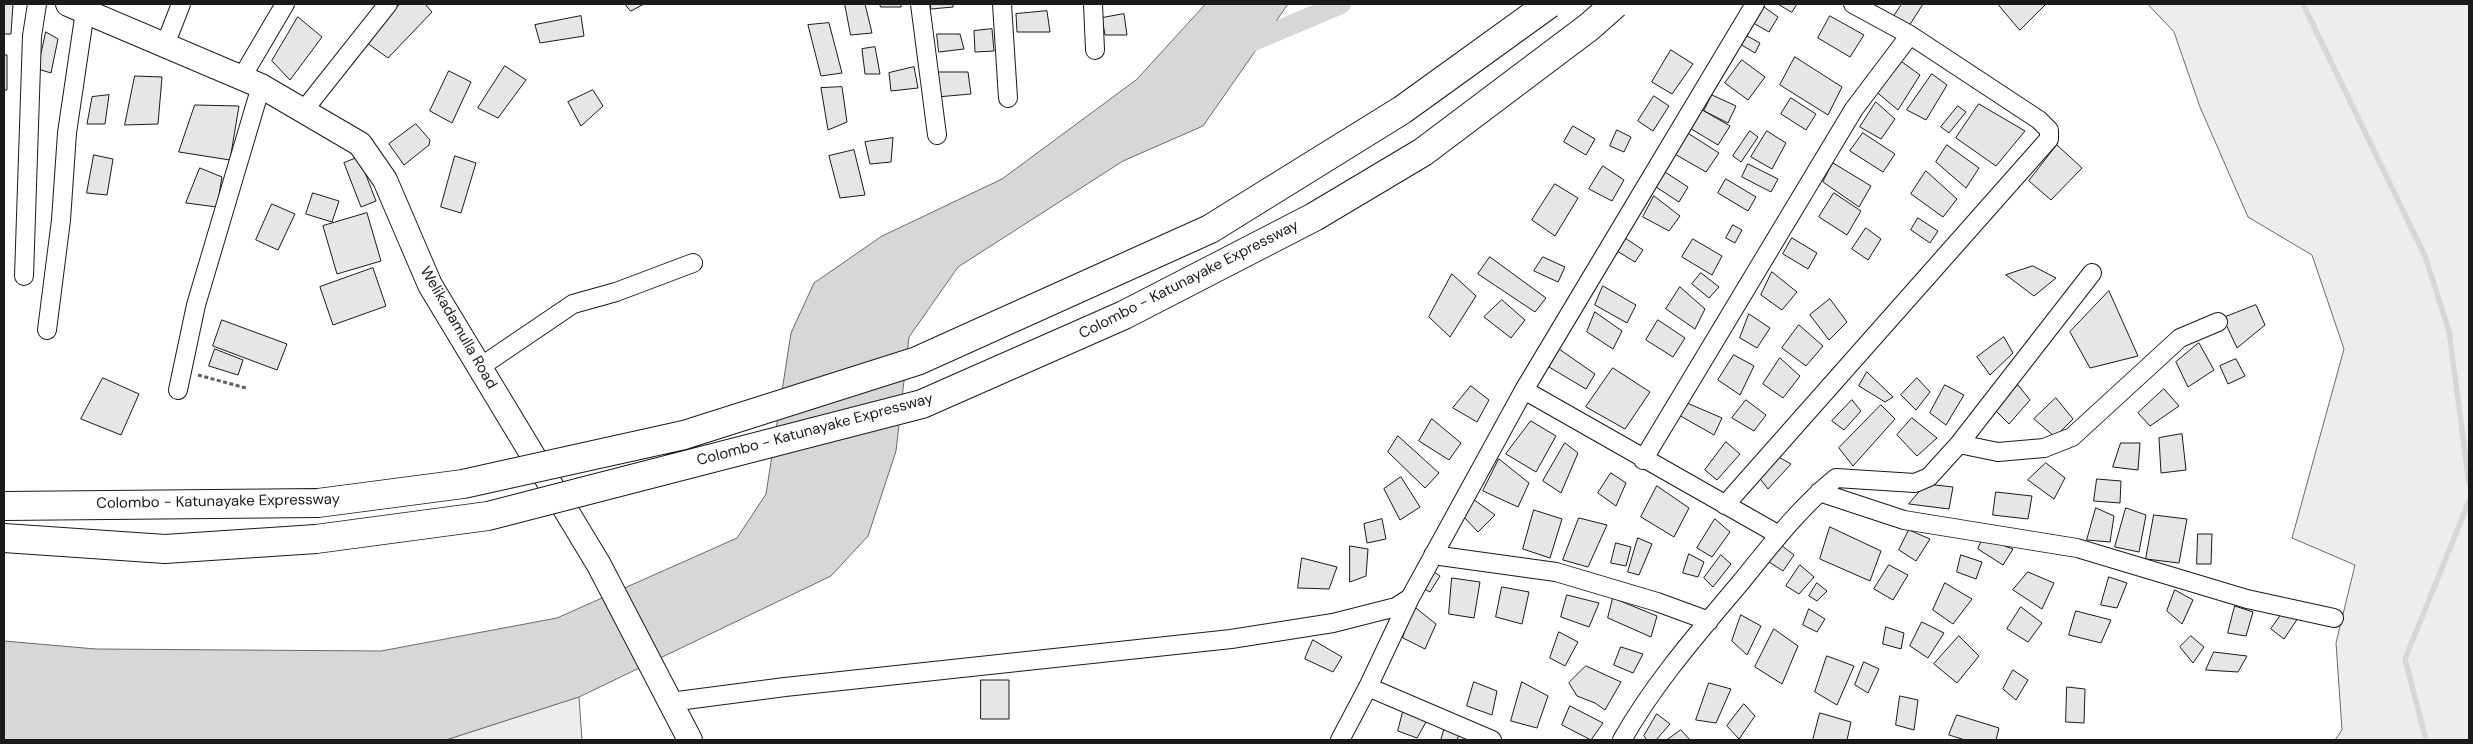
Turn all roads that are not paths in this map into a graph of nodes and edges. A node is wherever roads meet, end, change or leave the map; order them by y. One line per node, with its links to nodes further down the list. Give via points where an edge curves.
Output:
1 (37, 4): 22 (street, via 32,36)
2 (180, 4): 14 (street)
3 (285, 4): 16 (street)
4 (388, 4): 18 (street)
5 (920, 4): 19 (street)
6 (1002, 4): 17 (street)
7 (1093, 4): 15 (street)
8 (1549, 4): 31 (highway, Colombo - Katunayake Expressway, bridge, via 1402,110 1210,229 917,361 684,435 463,484 318,503)
9 (1615, 4): 34 (highway, Colombo - Katunayake Expressway, bridge, via 1423,152 1314,217 1124,315 922,404 488,516 316,539 165,550)
10 (1755, 4): 27 (street)
11 (1853, 4): 13 (street)
12 (77, 7): 14 (street, Welikadamulla Road); 24 (street, via 61,220)
13 (1910, 35): 29 (street, via 1854,108); 32 (street, via 2039,120 2050,130 2049,139)
14 (165, 44): 16 (street, Welikadamulla Road)
15 (1095, 50)
16 (251, 81): 18 (street, Welikadamulla Road); 26 (street)
17 (1008, 98)
18 (304, 110): 25 (street, Welikadamulla Road, via 360,144 385,180 430,284)
19 (937, 135)
20 (693, 263): 25 (street, via 616,292 573,304)
21 (2092, 273): 28 (street)
22 (24, 276)
23 (2218, 322): 28 (street, via 2180,338 2072,437 2044,448 1998,452)
24 (47, 330)
25 (480, 367): 40 (street, Welikadamulla Road, via 599,565)
26 (178, 390)
27 (1524, 390): 29 (street); 35 (street)
28 (1959, 444): 30 (street, via 1929,477 1915,483 1836,478)
29 (1643, 460): 32 (street)
30 (1819, 492): 33 (street); 37 (street, via 1904,520 2077,548 2247,599)
31 (4, 506)
32 (1725, 506): 33 (street)
33 (1779, 535): 38 (street)
34 (4, 538)
35 (1433, 555): 36 (street); 38 (street, via 1556,572)
36 (1410, 598): 39 (street); 40 (street, via 1396,607 1333,623 1231,639)
37 (2334, 618)
38 (1709, 621): 44 (street, via 1638,712)
39 (1368, 687): 42 (street); 43 (street)
40 (670, 702): 41 (street, Welikadamulla Road)
41 (690, 740)
42 (1340, 740)
43 (1492, 740)
44 (1622, 740)

